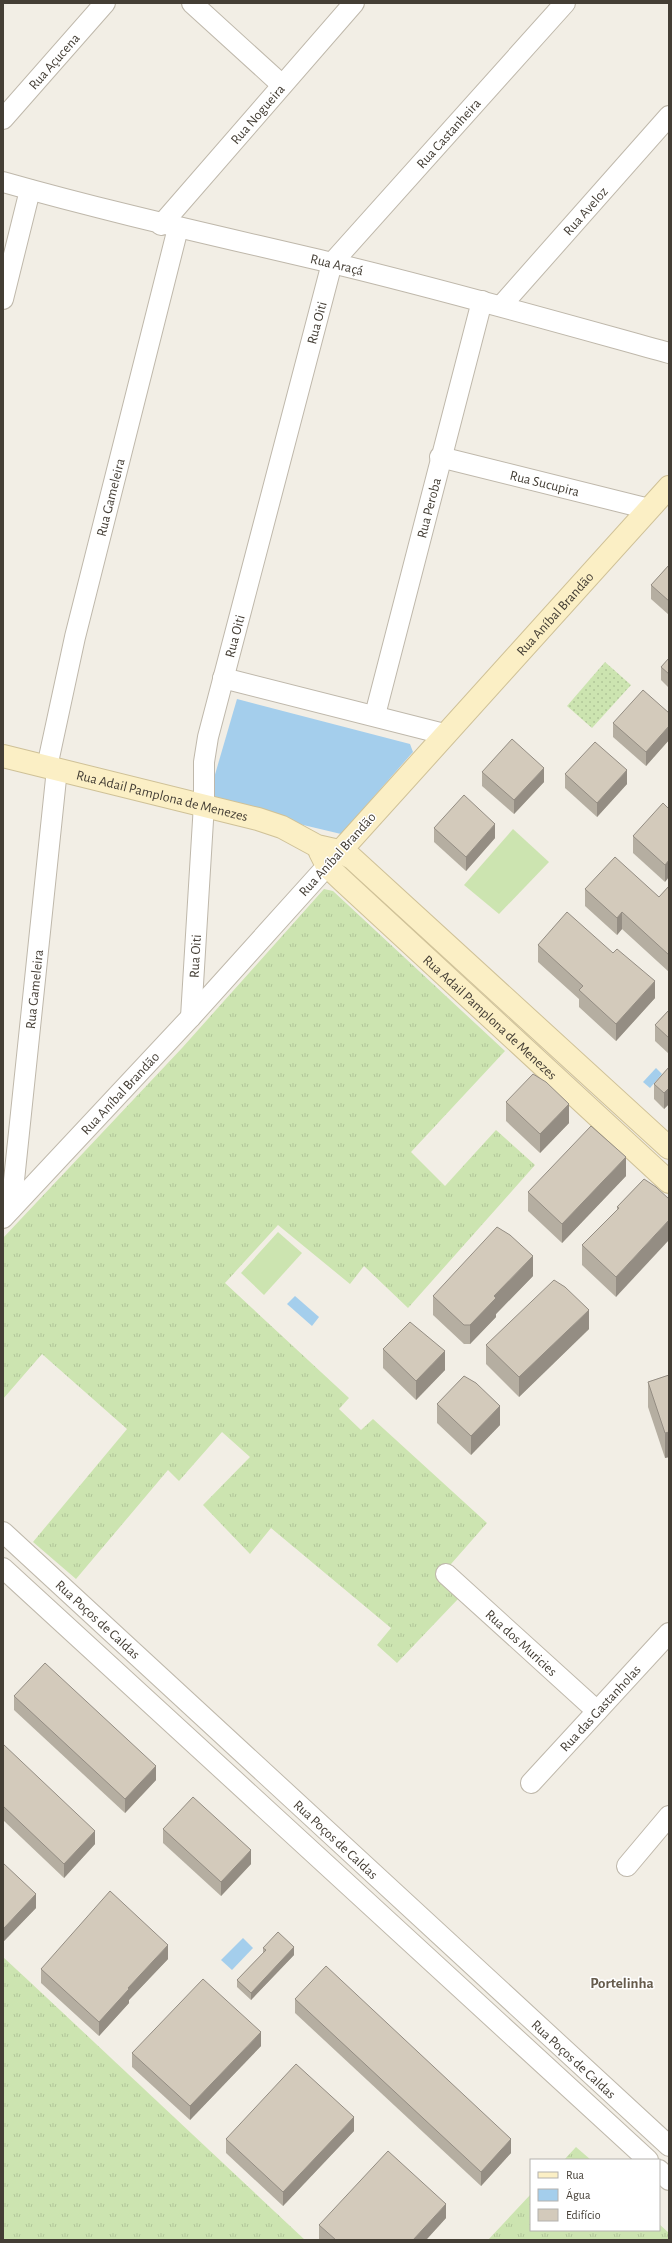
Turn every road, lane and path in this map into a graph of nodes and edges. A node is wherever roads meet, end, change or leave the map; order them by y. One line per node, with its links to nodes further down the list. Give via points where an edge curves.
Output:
1 (105, 3): 7 (street, Rua Açucena)
2 (192, 3): 5 (street)
3 (354, 3): 5 (street, Rua Nogueira)
4 (565, 3): 11 (street, Rua Castanheira)
5 (282, 85): 10 (street, Rua Nogueira)
6 (669, 116): 14 (street, Rua Aveloz)
7 (3, 118)
8 (3, 182): 9 (street, Rua Araçá)
9 (30, 190): 10 (street, Rua Araçá); 12 (street)
10 (169, 226): 11 (street, Rua Araçá); 23 (street, Rua Gameleira, via 75,637)
11 (332, 263): 13 (street, Rua Araçá); 19 (street, Rua Oiti)
12 (3, 299)
13 (482, 301): 14 (street, Rua Araçá); 16 (street, Rua Peroba)
14 (501, 306): 15 (street, Rua Araçá)
15 (669, 353)
16 (440, 456): 18 (street, Rua Sucupira); 20 (street, Rua Peroba)
17 (669, 487): 18 (main road, Rua Aníbal Brandão)
18 (649, 509): 21 (main road, Rua Aníbal Brandão)
19 (223, 678): 20 (street); 24 (street, Rua Oiti, via 204,762)
20 (375, 715): 21 (street)
21 (444, 734): 25 (main road, Rua Aníbal Brandão)
22 (3, 756): 23 (main road, Rua Adail Pamplona de Menezes)
23 (52, 768): 24 (main road, Rua Adail Pamplona de Menezes); 34 (street, Rua Gameleira)
24 (204, 804): 25 (main road, Rua Adail Pamplona de Menezes, via 282,827); 28 (street, Rua Oiti)
25 (333, 858): 26 (main road, Rua Adail Pamplona de Menezes); 27 (main road, Rua Adail Pamplona de Menezes, via 352,858); 28 (street, Rua Aníbal Brandão)
26 (460, 989): 27 (main road, via 468,990 487,1003 493,1002); 29 (main road, Rua Adail Pamplona de Menezes)
27 (500, 994): 30 (main road, Rua Adail Pamplona de Menezes)
28 (192, 1017): 34 (street, Rua Aníbal Brandão)
29 (506, 1030): 30 (main road, via 516,1022 522,1022 536,1034); 32 (main road, Rua Adail Pamplona de Menezes)
30 (546, 1036): 31 (main road, Rua Adail Pamplona de Menezes)
31 (664, 1144): 32 (main road)
32 (642, 1157): 33 (main road, Rua Adail Pamplona de Menezes)
33 (669, 1182)
34 (7, 1214)
35 (3, 1532): 43 (street, Rua Poços de Caldas)
36 (3, 1568): 44 (street, Rua Poços de Caldas)
37 (446, 1574): 39 (street, Rua dos Muricies)
38 (669, 1633): 39 (street, Rua das Gastanholas)
39 (597, 1711): 40 (street, Rua das Gastanholas)
40 (531, 1783)
41 (669, 1816): 42 (street)
42 (627, 1866)
43 (669, 2146)
44 (647, 2159)
45 (660, 2171): 46 (street)
46 (669, 2180)

